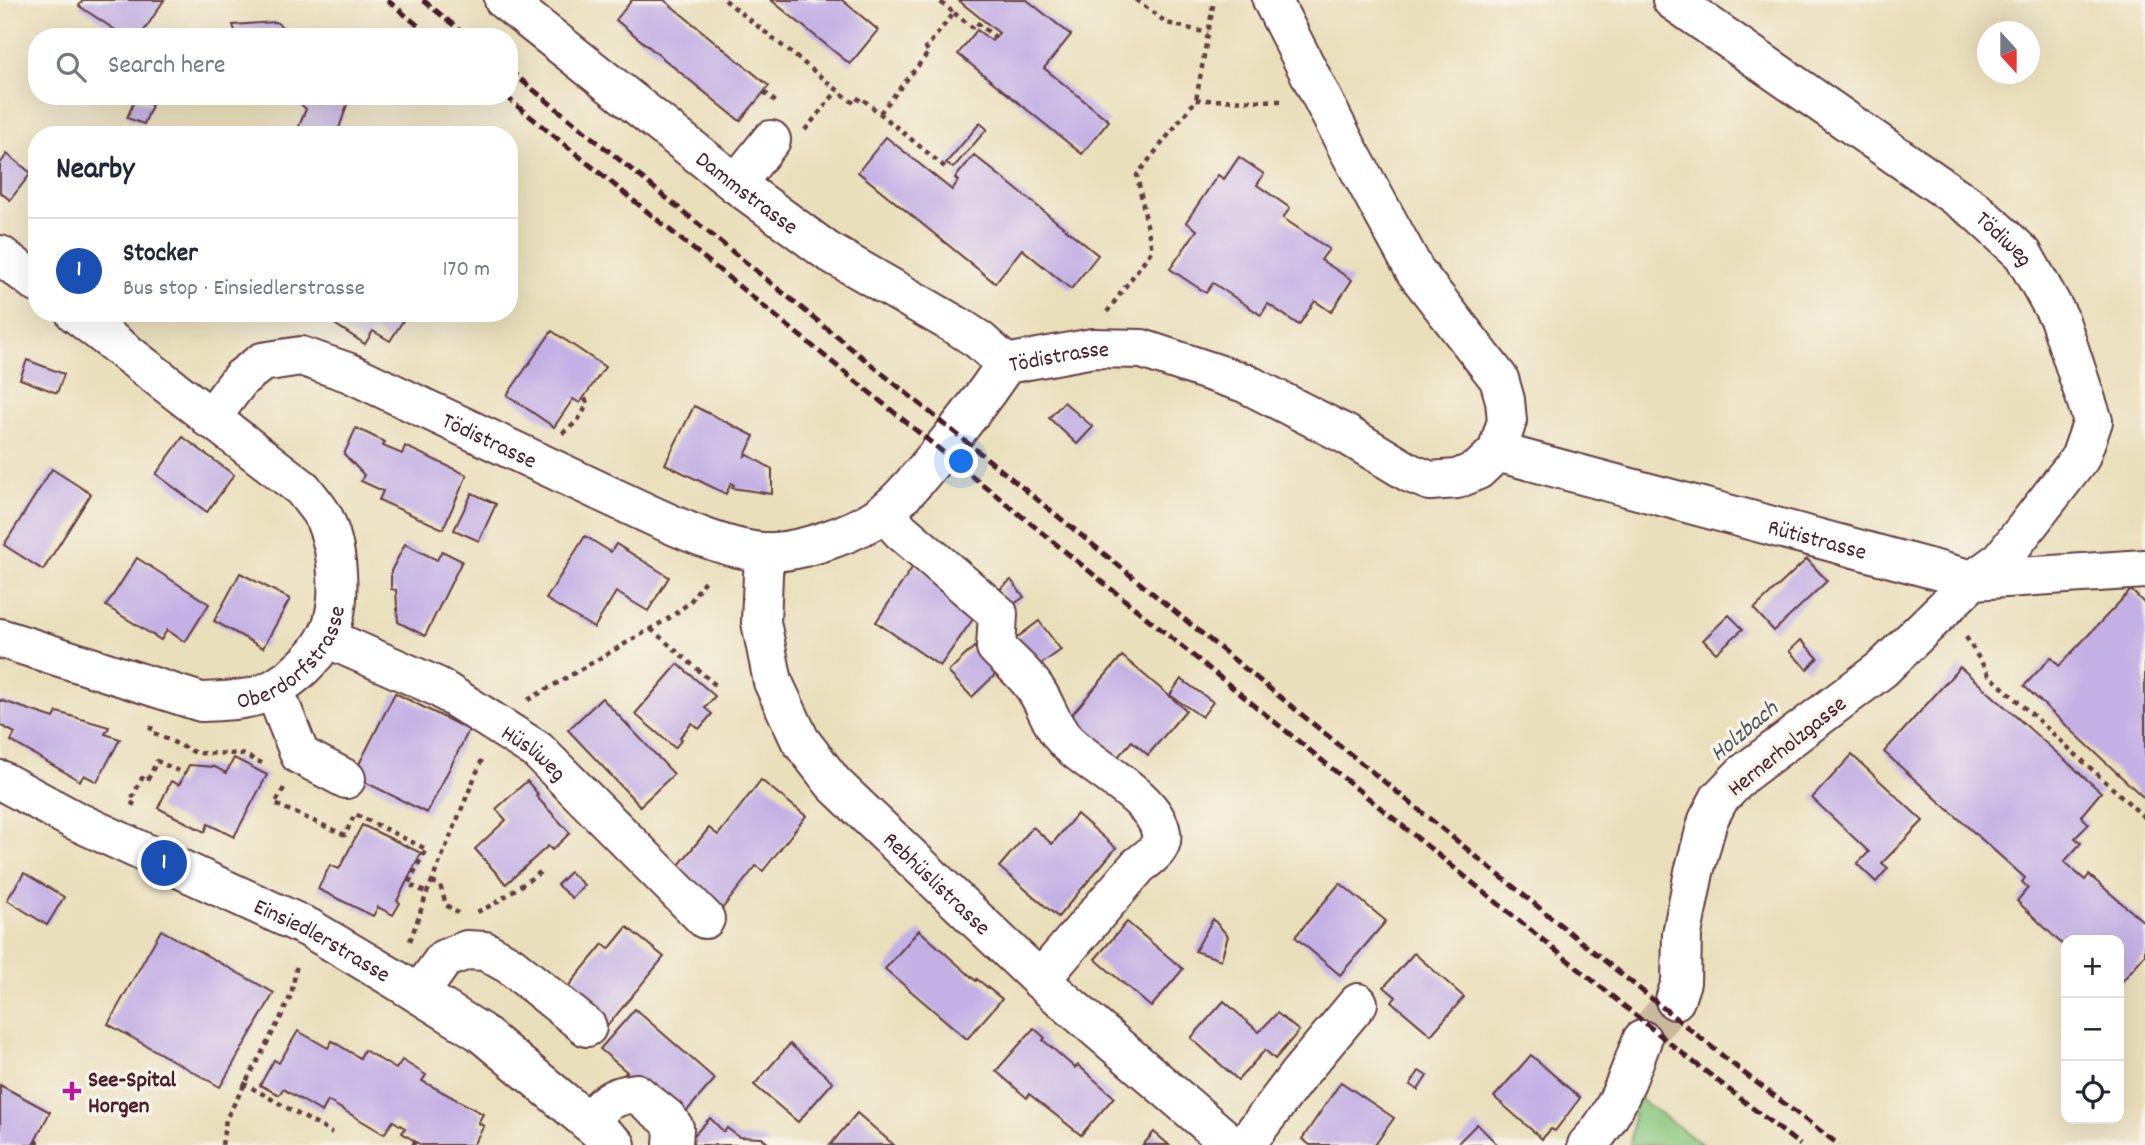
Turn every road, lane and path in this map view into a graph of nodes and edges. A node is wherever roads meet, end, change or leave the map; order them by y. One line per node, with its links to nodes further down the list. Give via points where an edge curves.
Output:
1 (504, 0): 16 (street, Dammstrasse)
2 (725, 0): 13 (path, via 855,104 860,97)
3 (938, 0): 8 (path)
4 (1136, 0): 9 (path, via 1167,23)
5 (1214, 0): 9 (path)
6 (1272, 0): 12 (street)
7 (1672, 0): 30 (street, Tödiweg, via 1975,210 2024,254 2059,318 2093,421 2080,458 2001,560)
8 (954, 13): 10 (path); 13 (path)
9 (1208, 33): 11 (path)
10 (995, 37)
11 (1196, 100): 12 (path); 19 (path, via 1137,175 1152,250)
12 (1324, 101): 25 (street, via 1415,271 1499,379 1507,421)
13 (880, 113): 15 (path)
14 (771, 140): 16 (street)
15 (946, 168)
16 (736, 184): 21 (street, Dammstrasse, via 827,251 979,340)
17 (0, 255): 18 (street)
18 (28, 277)
19 (1101, 320)
20 (86, 322): 23 (street, Oberdorfstrasse)
21 (1006, 364): 25 (street, Tödistrasse, via 1093,348 1142,349 1245,383 1430,481 1457,479 1478,470); 26 (street, Tödistrasse, via 972,415 908,491)
22 (584, 396): 24 (path, via 586,409 573,426)
23 (210, 419): 27 (street, Tödistrasse, via 241,378 262,362 300,356 350,373 656,517 739,549); 34 (street, Oberdorfstrasse, via 303,489 324,519 336,555 338,597)
24 (550, 439)
25 (1497, 452): 30 (street, Rütistrasse)
26 (884, 512): 27 (street, Tödistrasse, via 817,544); 50 (street, via 998,614 996,646 1035,689 1065,740 1146,806 1161,834 1161,845 1154,854 1138,866)
27 (764, 552): 50 (street, Rebhüslistrasse, via 761,622 774,682 800,740 834,784)
28 (2145, 569): 30 (street, Rütistrasse)
29 (706, 576): 31 (path, via 691,602)
30 (1962, 590): 44 (path, via 1964,633 1989,676); 52 (street, Hernerholzgasse, via 1882,669 1743,774 1719,799 1708,820 1694,872)
31 (671, 617)
32 (651, 629): 35 (path)
33 (0, 638): 36 (street, Oberdorfstrasse, via 201,702 235,701)
34 (327, 638): 36 (street, Oberdorfstrasse, via 311,659); 48 (street, Hüsliweg, via 438,687 537,750)
35 (719, 688)
36 (274, 689): 40 (street, via 300,755)
37 (155, 716): 38 (path, via 150,731 185,749 242,754)
38 (268, 766)
39 (185, 774): 43 (path, via 157,761 130,802)
40 (346, 779)
41 (0, 780): 49 (street, Einsiedlerstrasse, via 74,820)
42 (286, 784): 47 (path, via 275,804 345,835 355,814 426,849 407,884)
43 (144, 809)
44 (2145, 818)
45 (542, 871): 46 (path, via 494,904 468,914 458,914 446,905 440,886)
46 (432, 882)
47 (427, 893)
48 (705, 919)
49 (309, 928): 51 (street, Einsiedlerstrasse); 56 (path, via 291,995)
50 (1040, 980): 63 (street, Rebhüslistrasse)
51 (419, 994): 54 (street, via 444,960 467,950 485,951 510,965); 58 (street, Einsiedlerstrasse, via 480,1032)
52 (1675, 1000)
53 (1358, 1003): 64 (street)
54 (587, 1027)
55 (1643, 1040): 65 (street, via 1617,1104)
56 (243, 1083): 57 (path); 61 (path, via 226,1119)
57 (332, 1133)
58 (602, 1133): 62 (street, via 607,1101 636,1093 667,1118 674,1128)
59 (35, 1141): 60 (path)
60 (41, 1145)
61 (222, 1145)
62 (673, 1145)
63 (1232, 1145)
64 (1245, 1145)
65 (1587, 1145)

